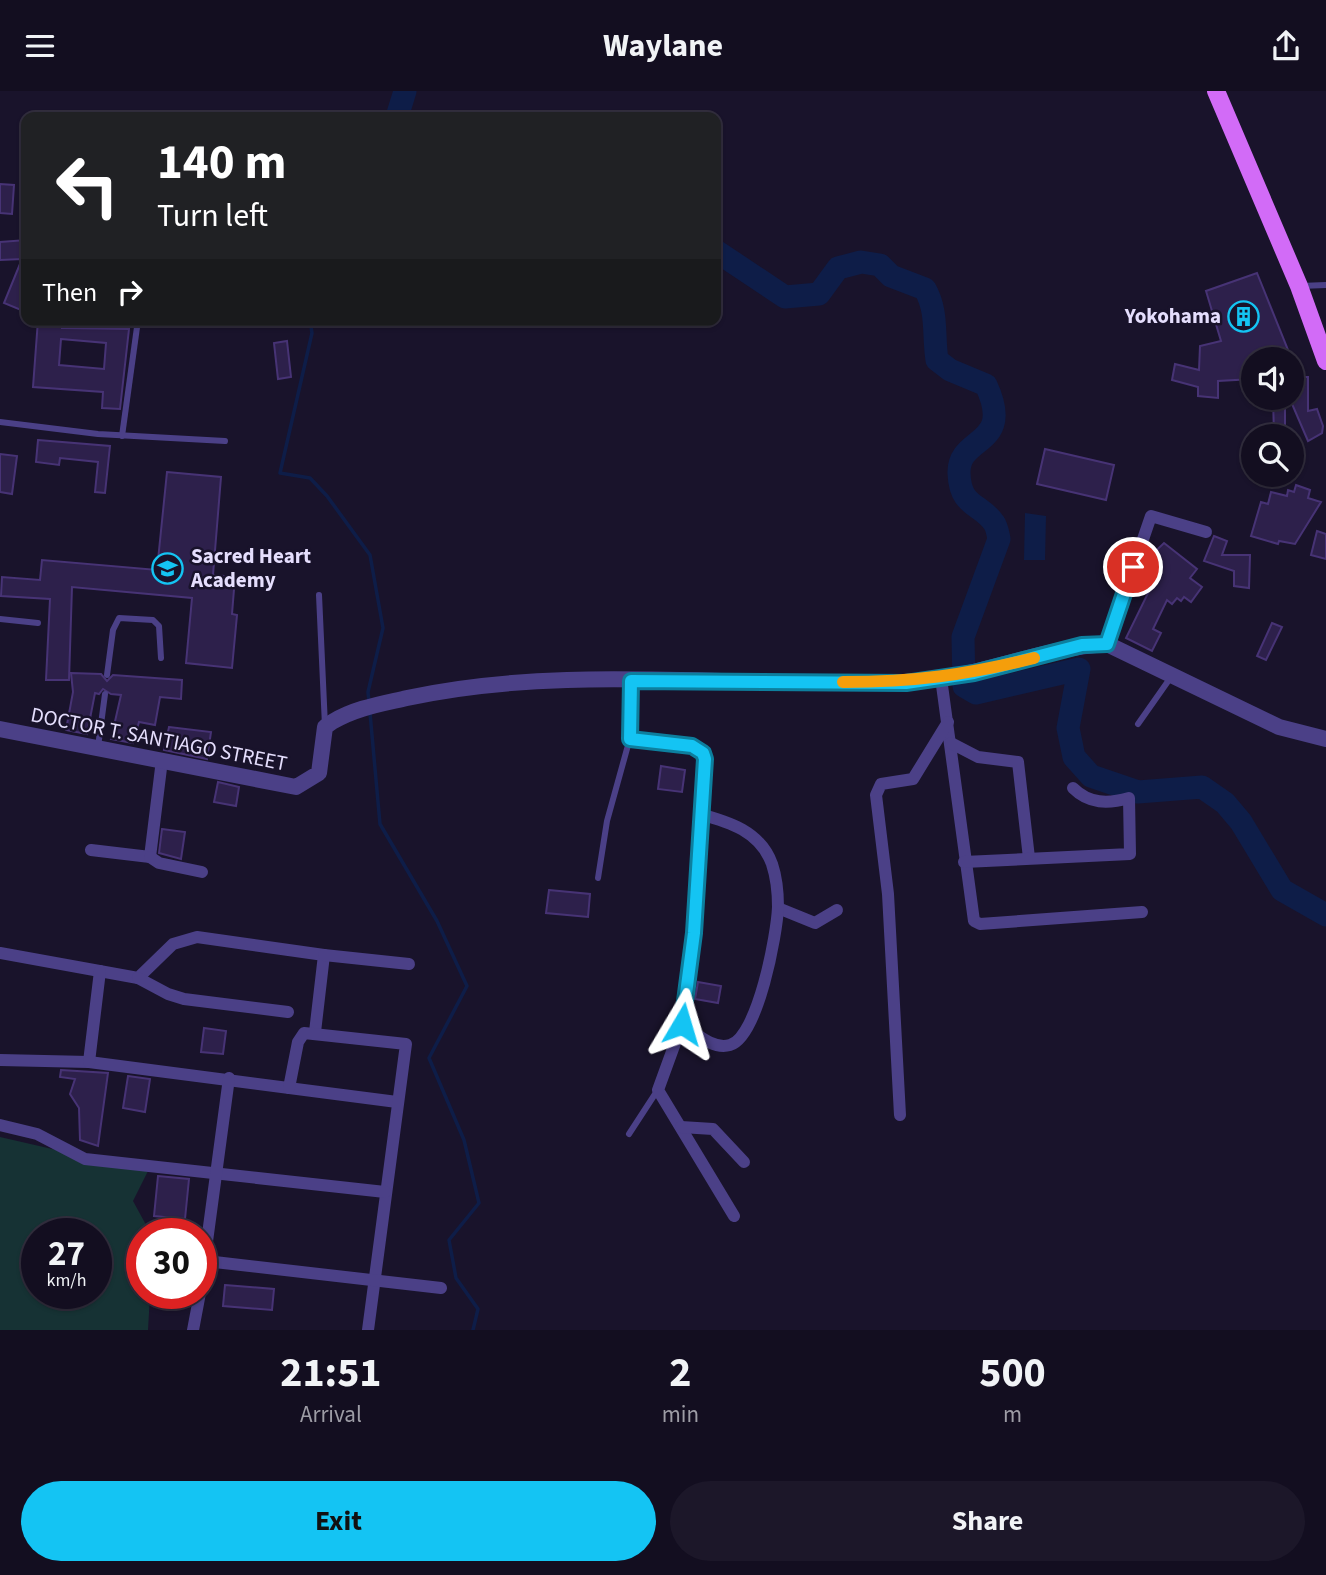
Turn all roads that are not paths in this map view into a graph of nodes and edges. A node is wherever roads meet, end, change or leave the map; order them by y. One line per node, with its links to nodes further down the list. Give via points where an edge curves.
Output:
1 (1216, 91): 3 (main road)
2 (1326, 285): 3 (lane)
3 (1299, 286): 5 (main road)
4 (137, 326): 7 (lane)
5 (1326, 361)
6 (0, 422): 7 (lane)
7 (122, 436): 8 (lane)
8 (225, 441)
9 (1206, 532): 13 (street, via 1151,516)
10 (319, 595): 22 (lane)
11 (0, 619): 12 (lane)
12 (38, 623)
13 (1107, 644): 16 (street); 17 (street, via 1082,645)
14 (161, 658): 15 (lane, via 159,626 153,620 119,618)
15 (107, 675)
16 (1172, 675): 21 (lane); 25 (street, via 1279,727)
17 (943, 678): 18 (street, via 906,683); 20 (street)
18 (631, 681): 22 (street, via 481,686 372,706); 24 (street)
19 (105, 694): 27 (lane)
20 (948, 722): 26 (street); 54 (street, via 913,779 881,784 876,795 888,894)
21 (1138, 724)
22 (325, 727): 28 (street, DOCTOR T. SANTIAGO STREET, via 319,773 296,787)
23 (0, 729): 27 (street, DOCTOR T. SANTIAGO STREET)
24 (630, 739): 30 (street, via 692,746 703,753); 36 (lane)
25 (1326, 739)
26 (951, 743): 33 (street, via 978,757 1018,762); 34 (street)
27 (98, 747): 28 (street, DOCTOR T. SANTIAGO STREET)
28 (162, 760): 32 (street)
29 (1073, 788): 33 (street, via 1082,797 1098,801 1129,798 1130,854)
30 (700, 814): 37 (street, via 733,823 759,843 772,863); 46 (street, via 694,933)
31 (91, 850): 32 (street)
32 (150, 857): 35 (street)
33 (1029, 858): 34 (street)
34 (964, 862): 39 (street, via 974,921 980,924)
35 (202, 872)
36 (597, 878)
37 (778, 908): 38 (street, via 816,923); 46 (street, via 760,996 741,1038 731,1045 713,1045)
38 (837, 910)
39 (1142, 912)
40 (0, 953): 43 (street)
41 (324, 954): 42 (street); 44 (street, via 197,937 173,944); 47 (street)
42 (409, 964)
43 (100, 971): 44 (street); 49 (street)
44 (138, 978): 45 (street, via 184,999)
45 (288, 1011)
46 (682, 1024): 52 (street)
47 (315, 1032): 51 (street, via 300,1037); 53 (street, via 406,1044)
48 (0, 1060): 49 (street)
49 (89, 1062): 50 (street)
50 (229, 1078): 51 (street); 59 (street)
51 (289, 1088): 53 (street)
52 (658, 1090): 56 (street); 57 (lane)
53 (397, 1102): 60 (street)
54 (900, 1115)
55 (0, 1125): 59 (street, via 37,1134 85,1159)
56 (681, 1127): 58 (street, via 713,1129); 61 (street)
57 (629, 1134)
58 (744, 1162)
59 (217, 1174): 60 (street); 62 (street)
60 (386, 1192): 64 (street)
61 (734, 1216)
62 (211, 1218)
63 (217, 1262): 64 (street)
64 (372, 1281): 65 (street); 68 (street)
65 (441, 1288)
66 (197, 1309): 67 (street)
67 (193, 1330)
68 (368, 1330)

